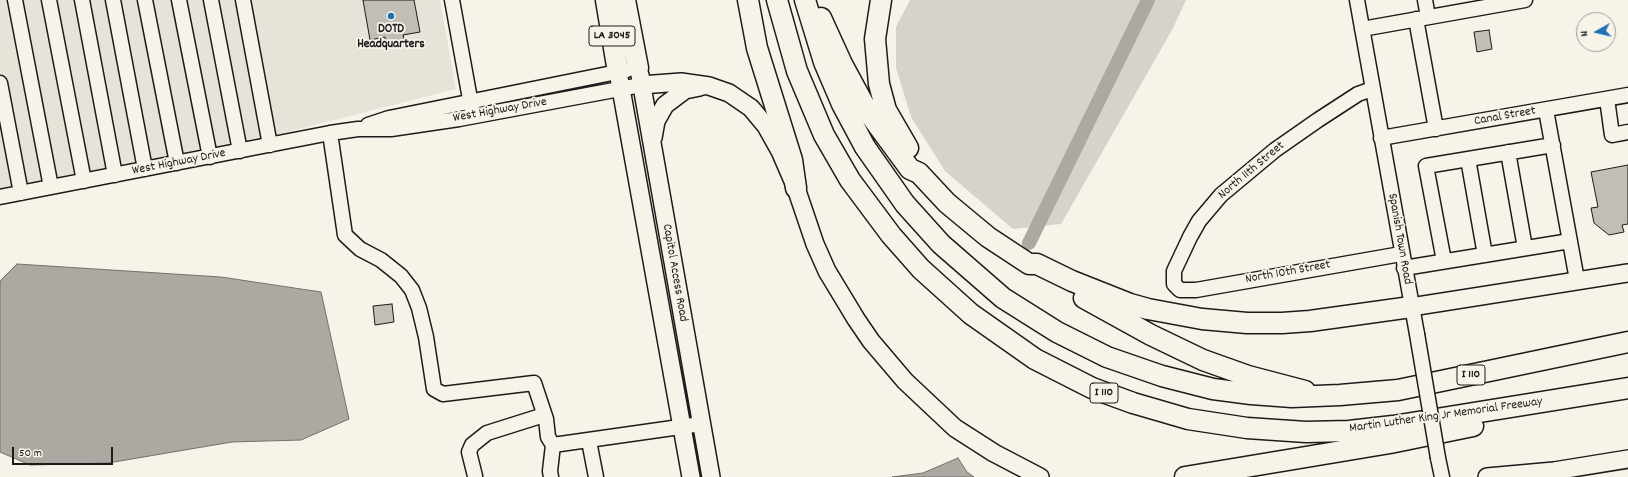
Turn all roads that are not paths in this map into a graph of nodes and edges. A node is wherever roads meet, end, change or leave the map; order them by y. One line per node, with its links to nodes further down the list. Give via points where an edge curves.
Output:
1 (15, 0): 49 (street)
2 (49, 0): 48 (street)
3 (82, 0): 47 (street)
4 (113, 0): 45 (street)
5 (145, 0): 44 (street)
6 (179, 0): 42 (street)
7 (210, 0): 40 (street)
8 (243, 0): 37 (street)
9 (452, 0): 29 (street)
10 (606, 0): 23 (highway, LA 3045)
11 (625, 0): 22 (highway)
12 (748, 0): 50 (highway, via 757,48 792,160)
13 (777, 0): 65 (highway, Martin Luther King Jr Memorial Freeway / I 110, via 797,71 824,135 850,180 891,235 930,278 976,318 1035,359 1092,388 1133,404 1188,419 1247,428 1306,432 1393,426)
14 (805, 0): 67 (highway, I 110, via 833,83 854,127 877,166 905,204 941,244 1003,298 1057,332 1092,350 1162,376 1230,392 1274,397)
15 (813, 0): 46 (highway, via 842,64 868,112 910,169)
16 (881, 0): 46 (highway, via 876,39 879,84 886,110 917,163)
17 (1357, 0): 21 (street, Spanish Town Road)
18 (1425, 0): 20 (street)
19 (1525, 0): 20 (street)
20 (1422, 18): 21 (street); 33 (street)
21 (1362, 29): 26 (street, Spanish Town Road)
22 (640, 77): 23 (street, West Highway Drive); 25 (main road); 39 (main road, Capitol Access Road)
23 (620, 80): 29 (street, West Highway Drive); 31 (street, West Highway Drive); 70 (main road, Capitol Access Road / LA 3045)
24 (0, 83): 51 (street)
25 (709, 86): 39 (main road, via 685,90 665,105 656,121); 50 (main road, via 729,93 758,116 775,141)
26 (1372, 89): 36 (street, Spanish Town Road); 62 (street, North 11th Street, via 1358,94 1275,150 1221,195 1199,221 1180,257 1174,275)
27 (1628, 95): 28 (street, Canal Street)
28 (1607, 99): 30 (street, Canal Street); 34 (street, via 1612,135)
29 (470, 102): 31 (street); 32 (street, West Highway Drive, via 389,118)
30 (1546, 110): 33 (street, Canal Street); 38 (street)
31 (473, 116): 32 (street, West Highway Drive, via 391,129)
32 (358, 129): 35 (street, West Highway Drive)
33 (1436, 129): 36 (street, Canal Street)
34 (1628, 132)
35 (330, 134): 37 (street, West Highway Drive); 68 (street, via 345,235 360,249 381,260 401,276 412,290 426,337 434,390 443,394 534,383)
36 (1381, 138): 55 (street, Spanish Town Road)
37 (270, 145): 40 (street, West Highway Drive)
38 (1553, 145): 41 (street); 53 (street)
39 (652, 148): 69 (main road, Capitol Access Road)
40 (240, 151): 42 (street, West Highway Drive)
41 (1508, 152): 43 (street); 54 (street)
42 (210, 157): 44 (street, West Highway Drive)
43 (1468, 159): 56 (street); 57 (street, via 1426,166)
44 (177, 163): 45 (street, West Highway Drive)
45 (145, 169): 47 (street, West Highway Drive)
46 (919, 173): 58 (highway, via 965,219)
47 (115, 175): 48 (street, West Highway Drive)
48 (84, 181): 49 (street, West Highway Drive)
49 (51, 187): 51 (street, West Highway Drive)
50 (796, 188): 79 (main road, via 827,271 856,319 890,364 918,395 955,428 994,454)
51 (21, 193): 52 (street, West Highway Drive)
52 (0, 197)
53 (1570, 241): 54 (street); 61 (street)
54 (1525, 248): 56 (street)
55 (1401, 254): 59 (street, Spanish Town Road); 62 (street, North 10th Street, via 1196,290 1180,290)
56 (1485, 255): 57 (street)
57 (1444, 261): 59 (street)
58 (1029, 264): 63 (highway, via 1037,264 1072,282 1130,304 1202,319 1282,323); 67 (highway, via 1034,270 1151,335 1203,360)
59 (1404, 268): 63 (street, Spanish Town Road)
60 (1628, 273): 61 (main road)
61 (1577, 280): 63 (main road)
62 (1176, 287)
63 (1411, 307): 81 (street, Spanish Town Road, bridge)
64 (1625, 342): 67 (highway, I 110, via 1398,390)
65 (1628, 388)
66 (1628, 394): 80 (highway, via 1390,443)
67 (1322, 396)
68 (544, 415): 72 (street, via 548,437); 74 (street, via 487,433 472,445 469,452)
69 (701, 424): 70 (street); 78 (main road, Capitol Access Road)
70 (682, 426): 71 (street); 77 (main road, Capitol Access Road / LA 3045)
71 (589, 441): 72 (street); 76 (street)
72 (553, 445): 75 (street, via 550,472)
73 (1628, 459): 82 (main road, via 1554,471)
74 (475, 476)
75 (552, 477)
76 (596, 477)
77 (691, 477)
78 (711, 477)
79 (1040, 477)
80 (1185, 477)
81 (1442, 477)
82 (1487, 477)

